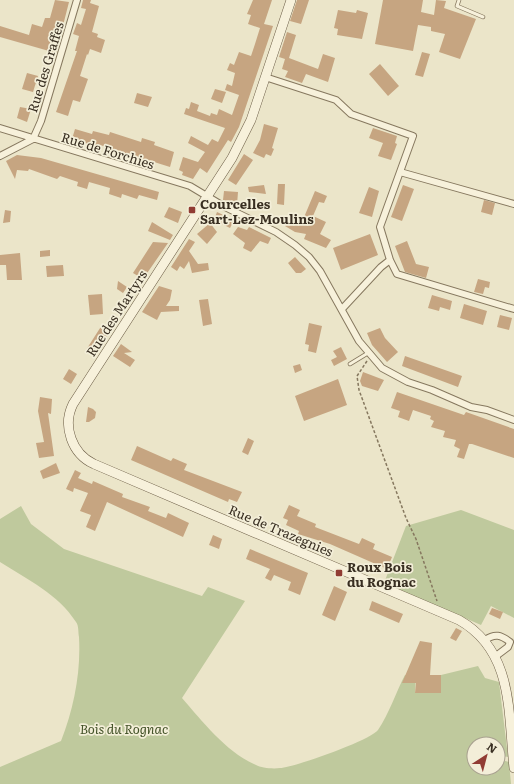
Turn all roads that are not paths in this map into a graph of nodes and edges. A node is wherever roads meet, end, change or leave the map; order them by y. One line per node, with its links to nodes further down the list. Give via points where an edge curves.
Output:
1 (77, 0): 7 (street, Rue des Graffes)
2 (291, 0): 5 (main road, Rue des Martyrs)
3 (459, 0): 4 (lane, via 457,6)
4 (483, 17)
5 (265, 77): 9 (street, via 336,100 351,114 412,136); 10 (main road, Rue des Martyrs, via 248,128)
6 (0, 128): 7 (street, Rue de Forchies)
7 (33, 139): 8 (street); 10 (street, Rue de Forchies, via 190,186)
8 (0, 156)
9 (400, 172): 11 (street); 12 (street, via 380,227)
10 (208, 195): 13 (street, Rue de Forchies, via 224,207 276,232 296,245 320,271); 18 (main road, Rue des Martyrs, via 73,404 68,427)
11 (514, 204)
12 (390, 260): 13 (street); 14 (street, via 397,274)
13 (342, 309): 15 (street, Rue de Forchies)
14 (514, 309)
15 (369, 355): 16 (lane); 17 (street, Rue de Forchies, via 389,373 408,382 470,407)
16 (350, 364)
17 (514, 420)
18 (77, 450): 19 (main road, Rue de Trazegnies, via 88,461 101,468 465,623)
19 (485, 640): 20 (street, via 498,635); 21 (main road, Rue de Trazegnies)
20 (512, 643): 21 (street)
21 (496, 656): 22 (main road, Rue de Trazegnies, via 504,682)
22 (514, 768)

